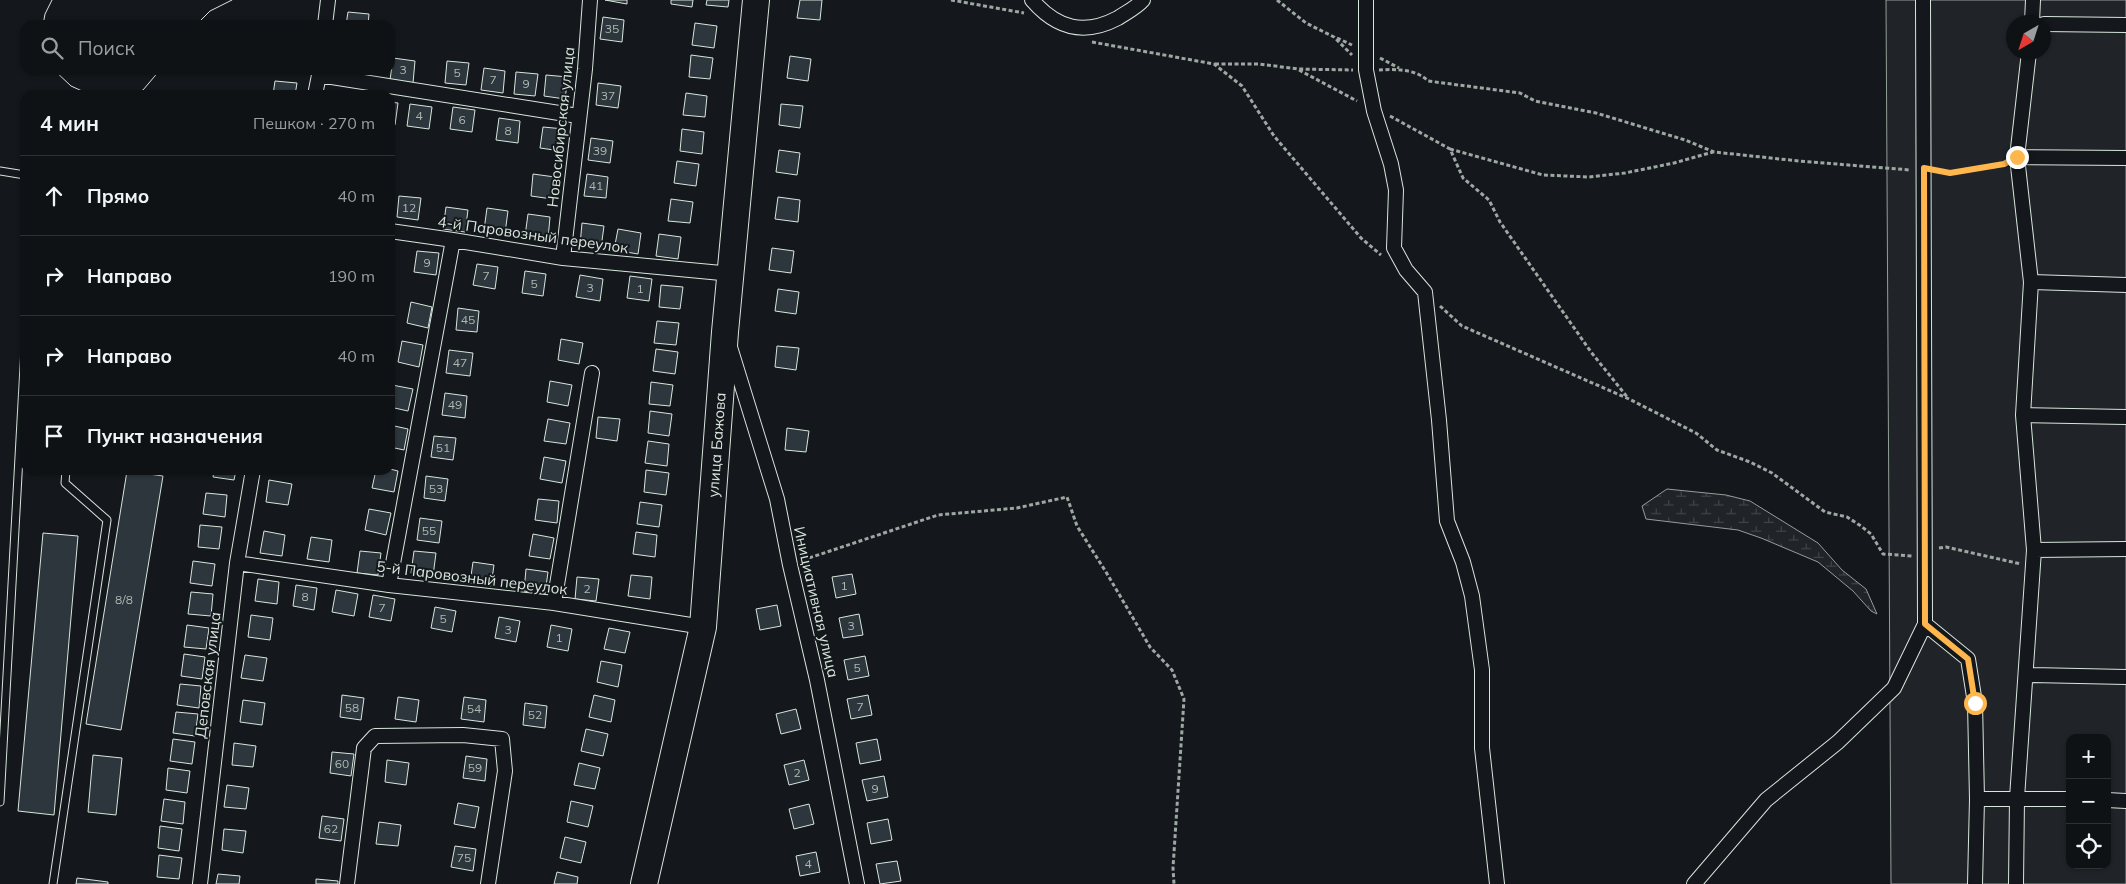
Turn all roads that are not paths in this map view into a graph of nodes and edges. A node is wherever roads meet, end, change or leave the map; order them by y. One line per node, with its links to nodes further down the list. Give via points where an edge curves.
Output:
1 (328, 0): 10 (street)
2 (590, 0): 17 (street, Новосибирская улица)
3 (756, 0): 25 (highway, улица Бажова)
4 (1032, 0): 5 (street, via 1042,12 1058,22 1079,29 1102,26 1136,8)
5 (1143, 0)
6 (1366, 0): 56 (street, via 1366,70 1396,190 1394,248 1424,292 1447,521 1472,596 1482,670 1482,748)
7 (1924, 0): 40 (street)
8 (2032, 0): 9 (street)
9 (2032, 15)
10 (325, 20)
11 (2051, 24): 12 (street)
12 (2126, 25)
13 (2028, 60): 18 (street)
14 (318, 75): 16 (street)
15 (337, 75): 17 (street)
16 (316, 90)
17 (578, 116): 24 (street, Новосибирская улица)
18 (2017, 157): 19 (street); 26 (street)
19 (2126, 158)
20 (0, 171): 21 (lane)
21 (20, 174)
22 (395, 233): 23 (street, 4-й Паровозный переулок)
23 (453, 240): 24 (street, 4-й Паровозный переулок); 38 (street)
24 (563, 258): 25 (street, 4-й Паровозный переулок)
25 (732, 274): 28 (highway, улица Бажова)
26 (2031, 282): 27 (street); 30 (street)
27 (2126, 285)
28 (725, 332): 41 (highway, улица Бажова); 55 (street, Инициативная улица, via 777,499)
29 (592, 373): 39 (street)
30 (2023, 416): 31 (street); 36 (street)
31 (2126, 417)
32 (20, 439): 49 (lane)
33 (66, 475): 50 (lane, via 65,482 106,520)
34 (252, 475): 37 (street, Деповская улица)
35 (2126, 549): 36 (street)
36 (2034, 550): 42 (street)
37 (237, 563): 38 (street, 5-й Паровозный переулок); 51 (street, Деповская улица)
38 (389, 585): 39 (street, 5-й Паровозный переулок)
39 (554, 603): 41 (street, 5-й Паровозный переулок)
40 (1925, 624): 45 (street, via 1968,659 1975,703); 57 (street, via 1894,688 1838,742 1766,800)
41 (703, 627): 54 (highway, улица Бажова)
42 (2026, 675): 43 (street); 44 (street)
43 (2126, 677)
44 (2017, 798): 45 (street); 46 (street); 59 (street)
45 (1977, 799): 58 (street)
46 (2066, 799)
47 (2111, 800): 48 (street)
48 (2126, 800)
49 (0, 802)
50 (53, 884)
51 (200, 884)
52 (347, 884): 53 (street, via 364,748 375,736 463,735 502,739 505,771)
53 (488, 884)
54 (644, 884)
55 (857, 884)
56 (1497, 884)
57 (1694, 884)
58 (1976, 884)
59 (2016, 884)

